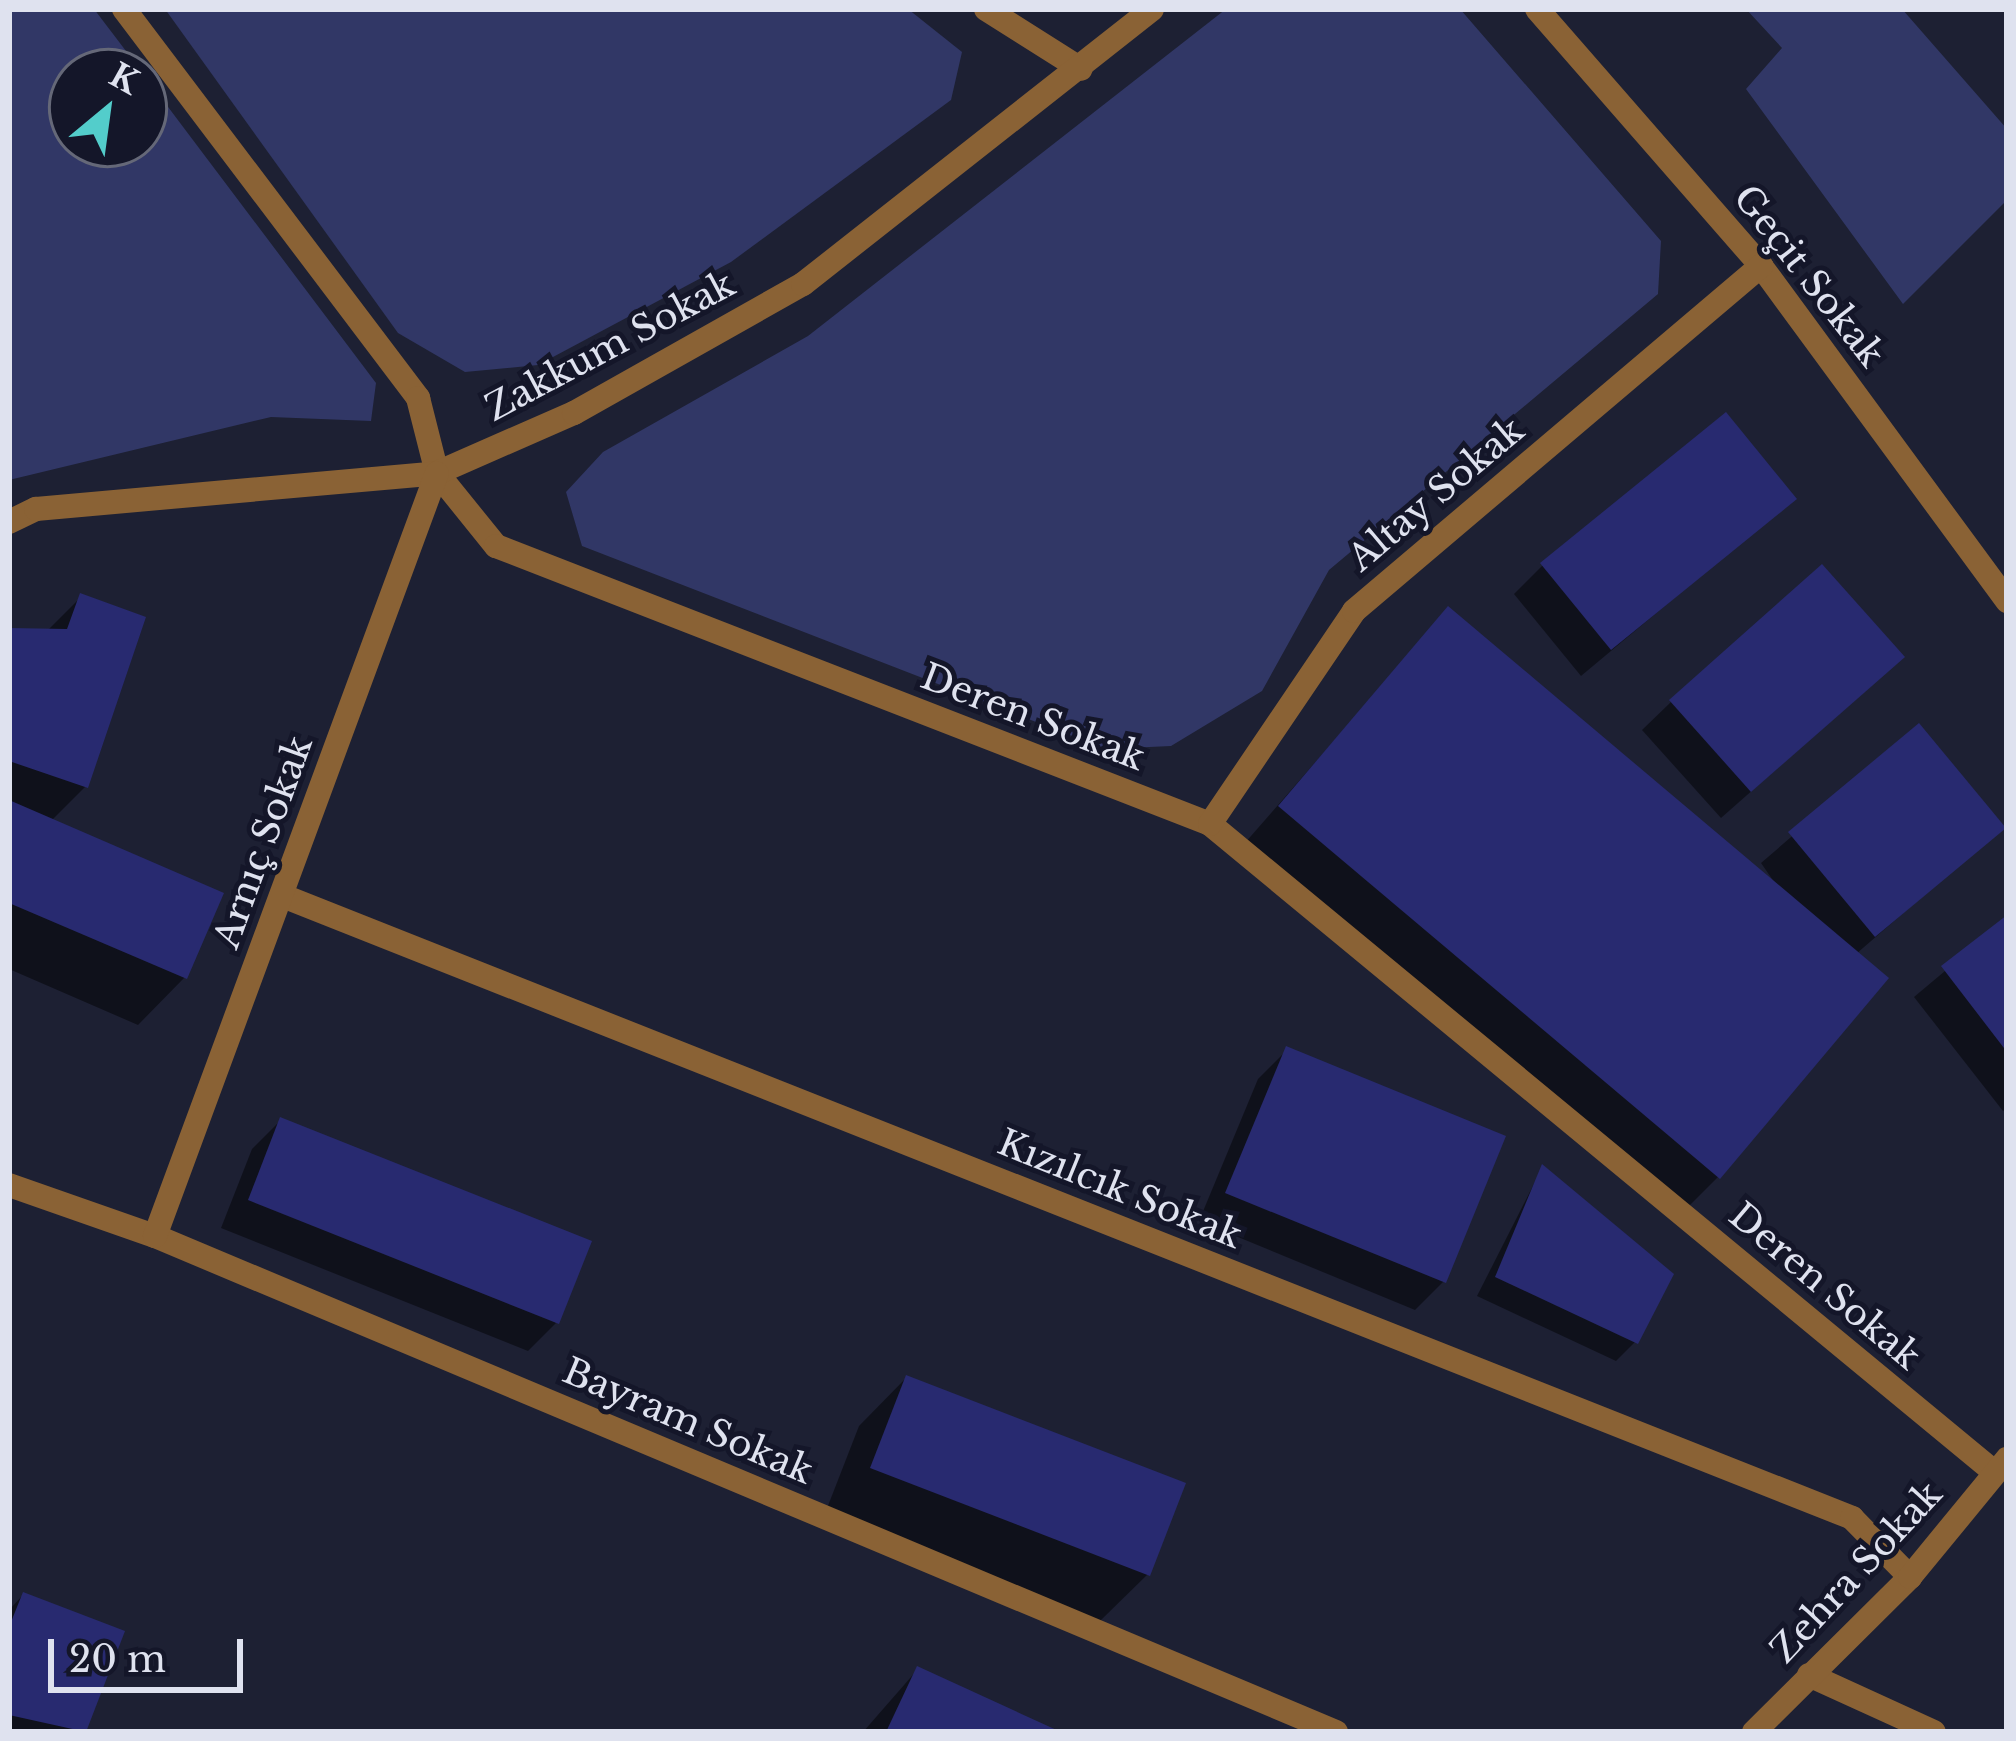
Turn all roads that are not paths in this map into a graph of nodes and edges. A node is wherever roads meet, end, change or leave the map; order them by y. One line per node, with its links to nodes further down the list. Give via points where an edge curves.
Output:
1 (124, 9): 7 (street, Deren Sokak, via 418,398)
2 (986, 9): 5 (street)
3 (1152, 9): 5 (street, Zakkum Sokak)
4 (1537, 9): 6 (street, Geçit Sokak)
5 (1081, 69): 7 (street, Zakkum Sokak, via 803,284 574,413)
6 (1761, 266): 9 (street, Geçit Sokak); 10 (street, Altay Sokak, via 1354,611)
7 (437, 473): 8 (street, Zakkum Sokak, via 36,509); 10 (street, Deren Sokak, via 496,546); 11 (street, Arnıç Sokak)
8 (9, 522)
9 (2007, 601)
10 (1210, 824): 14 (street, Deren Sokak)
11 (283, 896): 13 (street, Arnıç Sokak); 15 (street, Kızılcık Sokak, via 1852,1518)
12 (9, 1185): 13 (street, Bayram Sokak)
13 (155, 1236): 17 (street, Bayram Sokak)
14 (2000, 1465): 15 (street, Zehra Sokak)
15 (1910, 1577): 16 (street, Zehra Sokak)
16 (1809, 1675): 18 (street, Zehra Sokak); 19 (street)
17 (1336, 1732)
18 (1754, 1732)
19 (1934, 1732)

